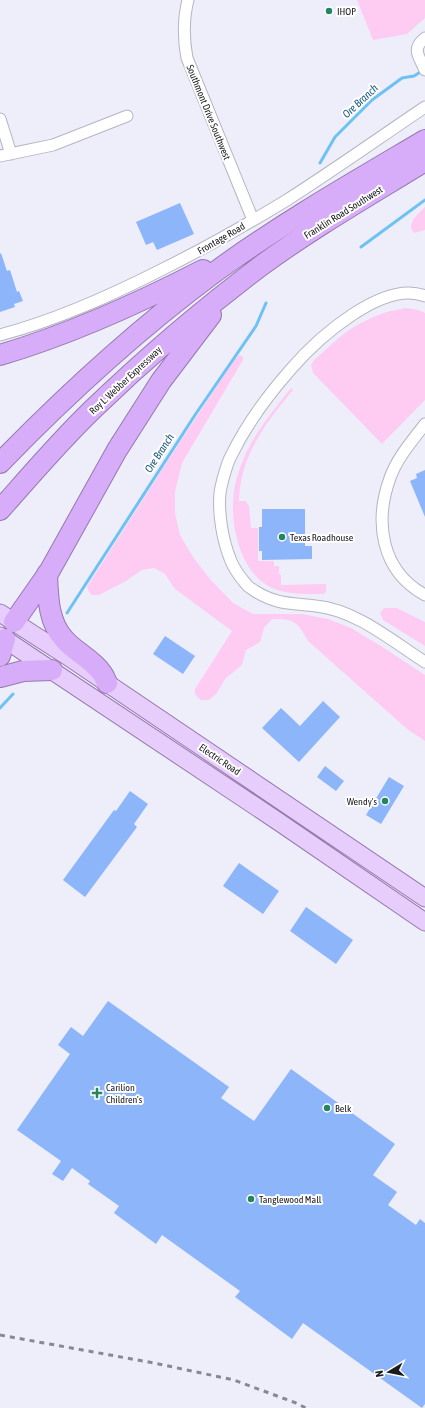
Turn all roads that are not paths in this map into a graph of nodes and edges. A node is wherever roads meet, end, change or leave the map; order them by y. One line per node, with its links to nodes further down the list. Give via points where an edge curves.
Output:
1 (188, 0): 11 (street, Southmont Drive Southwest, via 183,31 187,58)
2 (425, 38): 3 (street, via 417,47)
3 (425, 70)
4 (425, 106): 11 (street, Frontage Road, via 349,159)
5 (127, 116): 8 (street, via 53,145)
6 (0, 119): 8 (street)
7 (425, 140): 12 (highway, Franklin Road Southwest)
8 (12, 154): 9 (street)
9 (0, 156)
10 (425, 161): 13 (highway, Franklin Road Southwest, via 328,220)
11 (253, 220): 15 (street, Frontage Road, via 106,297)
12 (266, 237): 16 (highway, via 120,311 62,335); 18 (highway, via 130,339)
13 (263, 264): 19 (highway, Roy L. Webber Expressway, via 189,322 136,368 66,436); 20 (highway, via 211,315 161,381 117,450)
14 (425, 296): 23 (street, via 400,293 377,300 325,335 292,368 259,409 230,457 220,493 221,528 231,562 247,585 267,599 339,610)
15 (0, 336)
16 (0, 355)
17 (425, 424): 21 (street, via 401,456 390,477 384,500 382,527 387,550 397,570 414,589)
18 (0, 463)
19 (0, 510)
20 (48, 574): 22 (highway); 26 (highway, via 48,596 55,626 63,639 101,671)
21 (425, 595)
22 (4, 633): 24 (main road, Electric Road); 26 (main road, Electric Road)
23 (425, 662)
24 (52, 670): 25 (highway, via 23,671); 28 (main road, Electric Road)
25 (0, 677)
26 (107, 683): 27 (main road, Electric Road)
27 (425, 898)
28 (424, 919)

